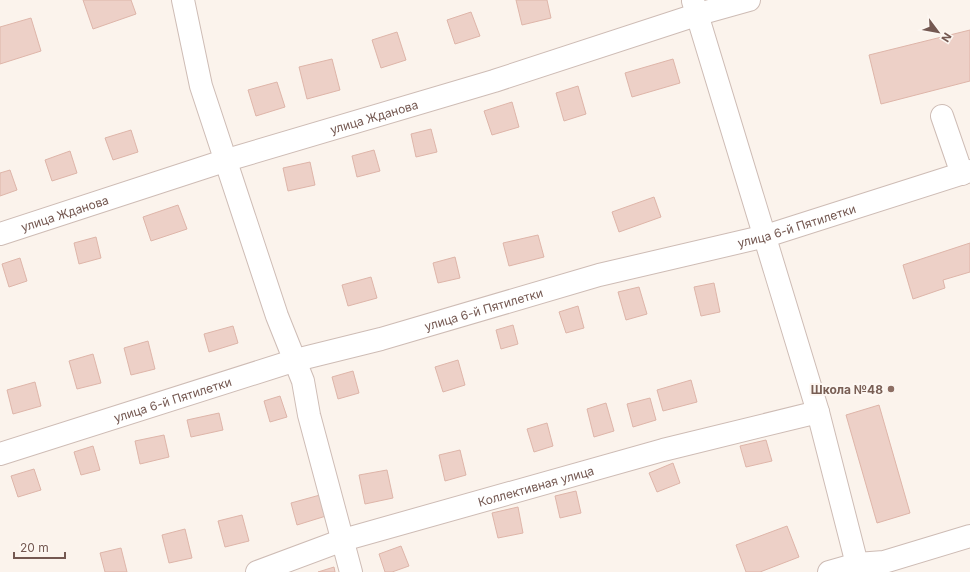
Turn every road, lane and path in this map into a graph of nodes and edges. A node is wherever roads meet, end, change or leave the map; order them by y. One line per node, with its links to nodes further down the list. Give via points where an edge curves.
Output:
1 (183, 0): 5 (street, via 201,86)
2 (749, 0): 3 (street, улица Жданова)
3 (696, 7): 5 (street, улица Жданова, via 494,81); 8 (street)
4 (942, 116): 6 (street)
5 (227, 160): 7 (street, улица Жданова); 9 (street, via 277,316)
6 (966, 172): 8 (street, улица 6-й Пятилетки)
7 (0, 234)
8 (766, 236): 9 (street, улица 6-й Пятилетки, via 599,275 381,339); 10 (street, via 786,311)
9 (296, 360): 11 (street, улица 6-й Пятилетки); 13 (street)
10 (818, 412): 13 (street, Коллективная улица, via 663,450); 14 (street)
11 (0, 454)
12 (970, 536): 14 (street)
13 (343, 540): 15 (street, Коллективная улица); 16 (street)
14 (858, 568): 17 (street)
15 (257, 572)
16 (351, 572)
17 (829, 572)

